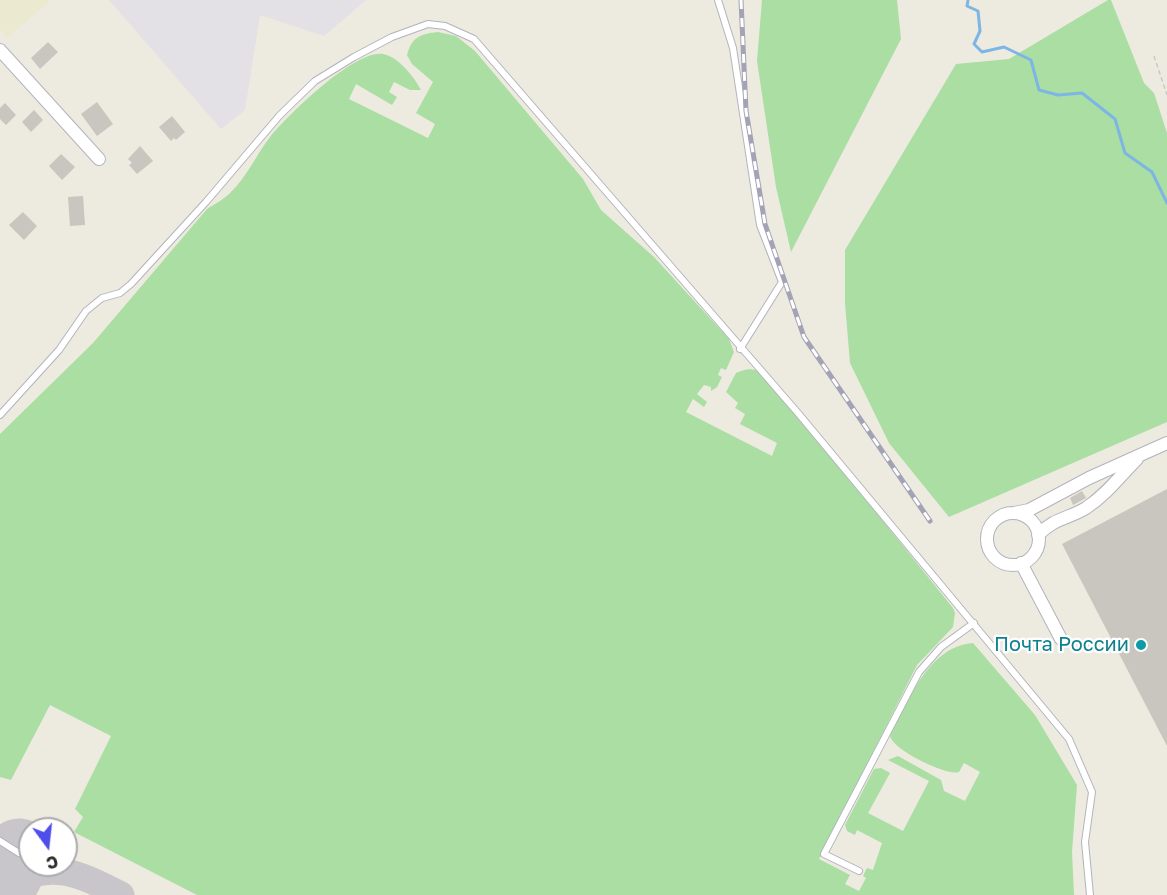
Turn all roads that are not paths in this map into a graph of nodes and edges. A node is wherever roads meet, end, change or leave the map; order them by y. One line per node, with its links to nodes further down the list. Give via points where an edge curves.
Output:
1 (718, 0): 4 (lane, via 733,48 760,225 782,282)
2 (0, 50): 3 (street)
3 (99, 159)
4 (740, 349): 5 (lane, via 474,39 446,26 428,24 392,37 315,81 280,115 131,284 86,311 59,351); 11 (lane)
5 (0, 415)
6 (1167, 443): 7 (street)
7 (1142, 454): 8 (street, via 1029,510); 9 (street, via 1113,488 1085,509 1049,523)
8 (1014, 513): 9 (street, via 1030,520); 10 (street, via 997,518 988,531 988,547 1005,564)
9 (1038, 536): 10 (street, via 1035,552)
10 (1021, 563): 12 (street)
11 (974, 623): 15 (lane, via 941,647 919,672 824,854); 16 (lane, via 1069,739 1092,792 1085,842)
12 (1061, 639)
13 (0, 841): 14 (lane)
14 (18, 852)
15 (859, 871)
16 (1090, 895)

